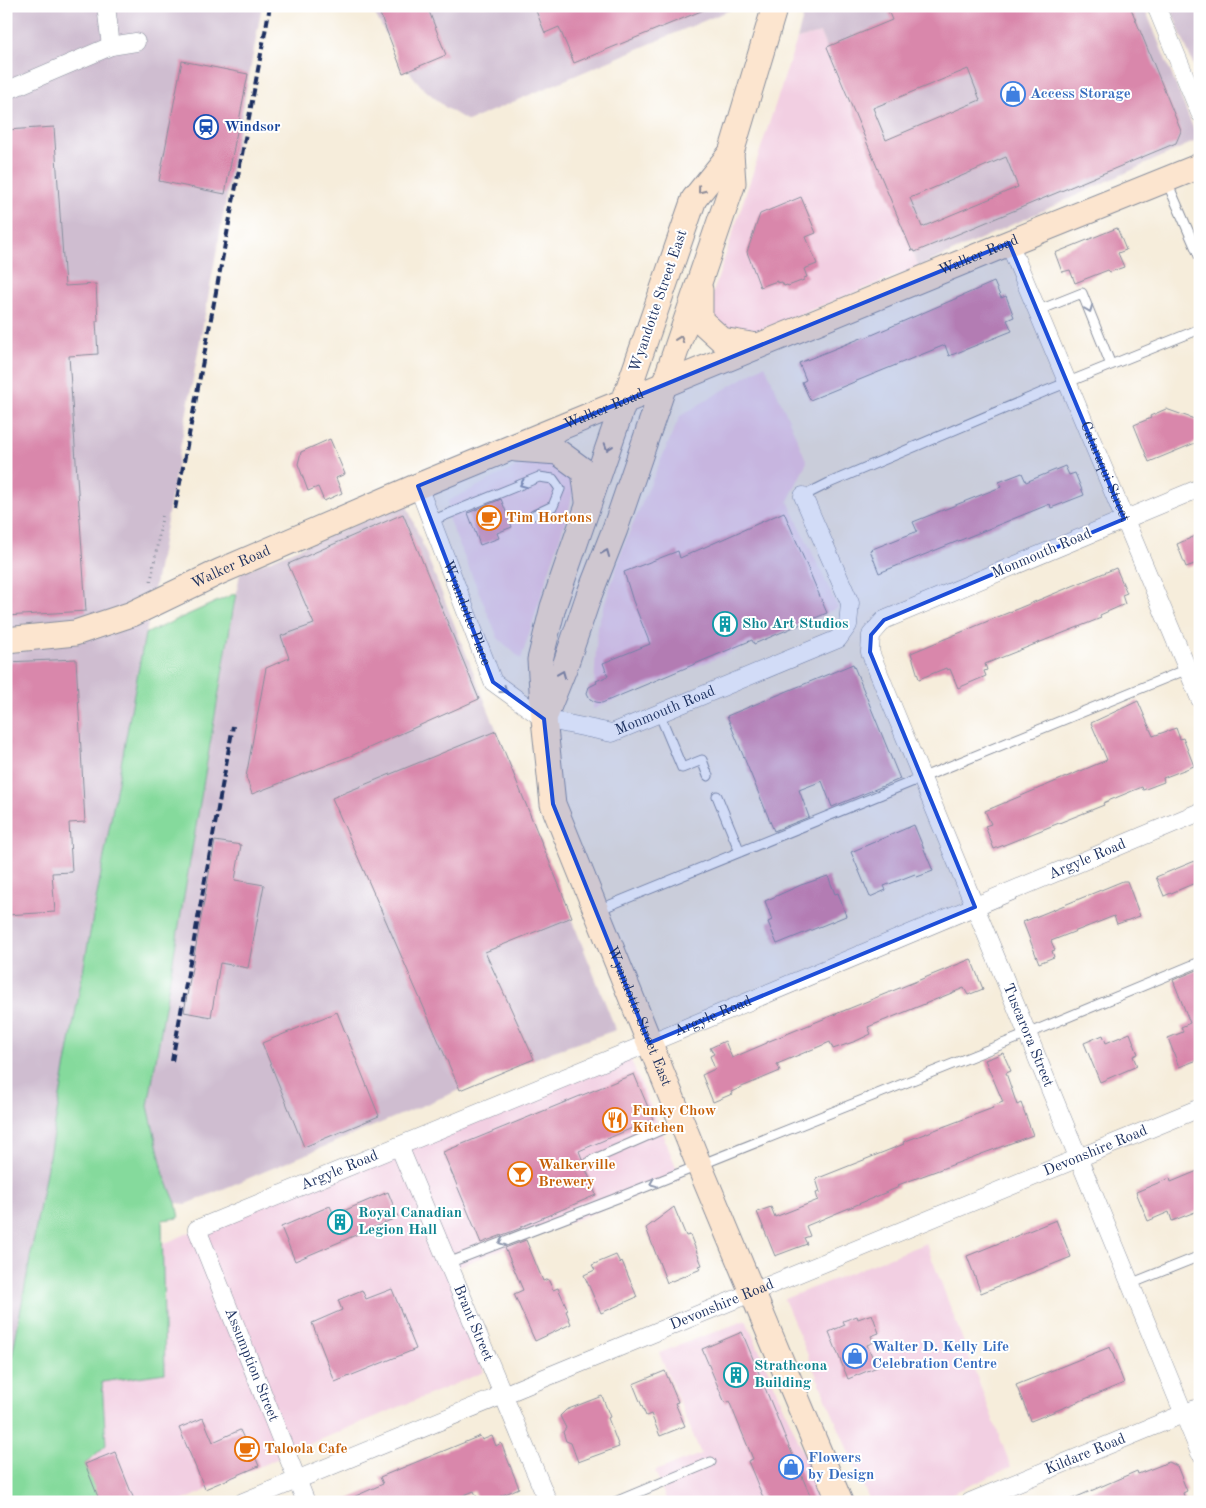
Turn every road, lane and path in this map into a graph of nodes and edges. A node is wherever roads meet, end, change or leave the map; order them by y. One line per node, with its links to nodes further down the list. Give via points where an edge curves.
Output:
1 (106, 6): 5 (street)
2 (776, 6): 8 (main road, Wyandotte Street East)
3 (1156, 6): 7 (street)
4 (136, 42): 5 (street)
5 (111, 46): 6 (street)
6 (6, 91)
7 (1200, 113)
8 (731, 152): 13 (main road, Wyandotte Street East, via 732,183); 20 (main road, Wyandotte Street East, one-way to 20, via 694,199)
9 (1200, 166): 10 (main road, Walker Road)
10 (1166, 180): 11 (main road, Walker Road); 12 (lane)
11 (1009, 242): 14 (street, Cataraqui Street); 16 (main road, Walker Road)
12 (1200, 258)
13 (700, 279): 16 (main road, via 700,320 722,340); 19 (main road, Wyandotte Street East, one-way to 13)
14 (1037, 311): 17 (lane, one-way to 17, via 1082,293); 18 (street, Cataraqui Street)
15 (1200, 329): 17 (lane)
16 (756, 346): 19 (main road, Walker Road)
17 (1111, 365): 18 (lane)
18 (1067, 382): 24 (lane); 28 (street, Cataraqui Street)
19 (664, 385): 20 (main road, Walker Road); 36 (main road, Wyandotte Street East, one-way to 19, via 615,529)
20 (624, 401): 21 (main road, Walker Road); 25 (main road, Wyandotte Street East, one-way to 25)
21 (511, 449): 22 (main road, Walker Road); 25 (main road, via 558,452 584,471)
22 (418, 486): 29 (street, Wyandotte Place); 32 (main road, Walker Road, via 219,572 132,614 75,633)
23 (1200, 488): 28 (street, Monmouth Road)
24 (803, 496): 35 (street, Monmouth Road, via 850,603 848,625 838,639)
25 (588, 504): 36 (main road, Wyandotte Street East, via 553,606 540,660)
26 (163, 512): 30 (path)
27 (534, 515): 29 (lane, one-way to 29, via 554,506 560,489 553,479 540,477)
28 (1124, 519): 31 (street, Monmouth Road); 33 (street, Cataraqui Street)
29 (431, 521): 36 (street, Wyandotte Place, one-way to 36, via 493,682)
30 (150, 589)
31 (884, 620): 38 (street, Tuscarora Street, via 871,635 870,652)
32 (6, 640)
33 (1193, 666): 34 (street, Cataraqui Street); 38 (lane)
34 (1200, 699)
35 (659, 713): 36 (street, Monmouth Road, via 612,732); 37 (lane, via 682,768 702,760)
36 (544, 719): 43 (main road, Wyandotte Street East, via 553,804)
37 (708, 776)
38 (922, 777): 41 (lane); 42 (street, Tuscarora Street)
39 (717, 796): 41 (lane)
40 (1200, 812): 42 (street, Argyle Road)
41 (740, 852): 43 (lane)
42 (975, 907): 45 (street, Tuscarora Street); 46 (street, Argyle Road)
43 (595, 911): 46 (main road, Wyandotte Street East)
44 (1200, 962): 45 (lane)
45 (1027, 1034): 50 (street, Tuscarora Street); 52 (lane)
46 (649, 1043): 48 (main road, Wyandotte Street East); 49 (street, Argyle Road)
47 (1200, 1108): 50 (street, Devonshire Road)
48 (681, 1121): 51 (lane); 52 (main road, Wyandotte Street East)
49 (399, 1146): 53 (street, Argyle Road); 55 (street, Brant Street)
50 (1078, 1158): 56 (street, Tuscarora Street); 57 (street, Devonshire Road)
51 (590, 1161)
52 (699, 1165): 55 (lane, one-way to 55); 57 (main road, Wyandotte Street East)
53 (197, 1229): 62 (street, Assumption Street)
54 (1200, 1256): 56 (lane)
55 (448, 1263): 58 (street, Brant Street)
56 (1130, 1284): 59 (street, Tuscarora Street)
57 (752, 1293): 58 (street, Devonshire Road); 67 (main road, Wyandotte Street East)
58 (503, 1395): 62 (street, Devonshire Road); 65 (street, Brant Street)
59 (1192, 1410): 60 (street, Tuscarora Street); 68 (street, Kildare Road)
60 (1200, 1453)
61 (711, 1462): 66 (lane)
62 (297, 1480): 63 (street, Devonshire Road); 64 (street, Assumption Street)
63 (243, 1502)
64 (306, 1502)
65 (548, 1502)
66 (615, 1502)
67 (840, 1502)
68 (970, 1502)

